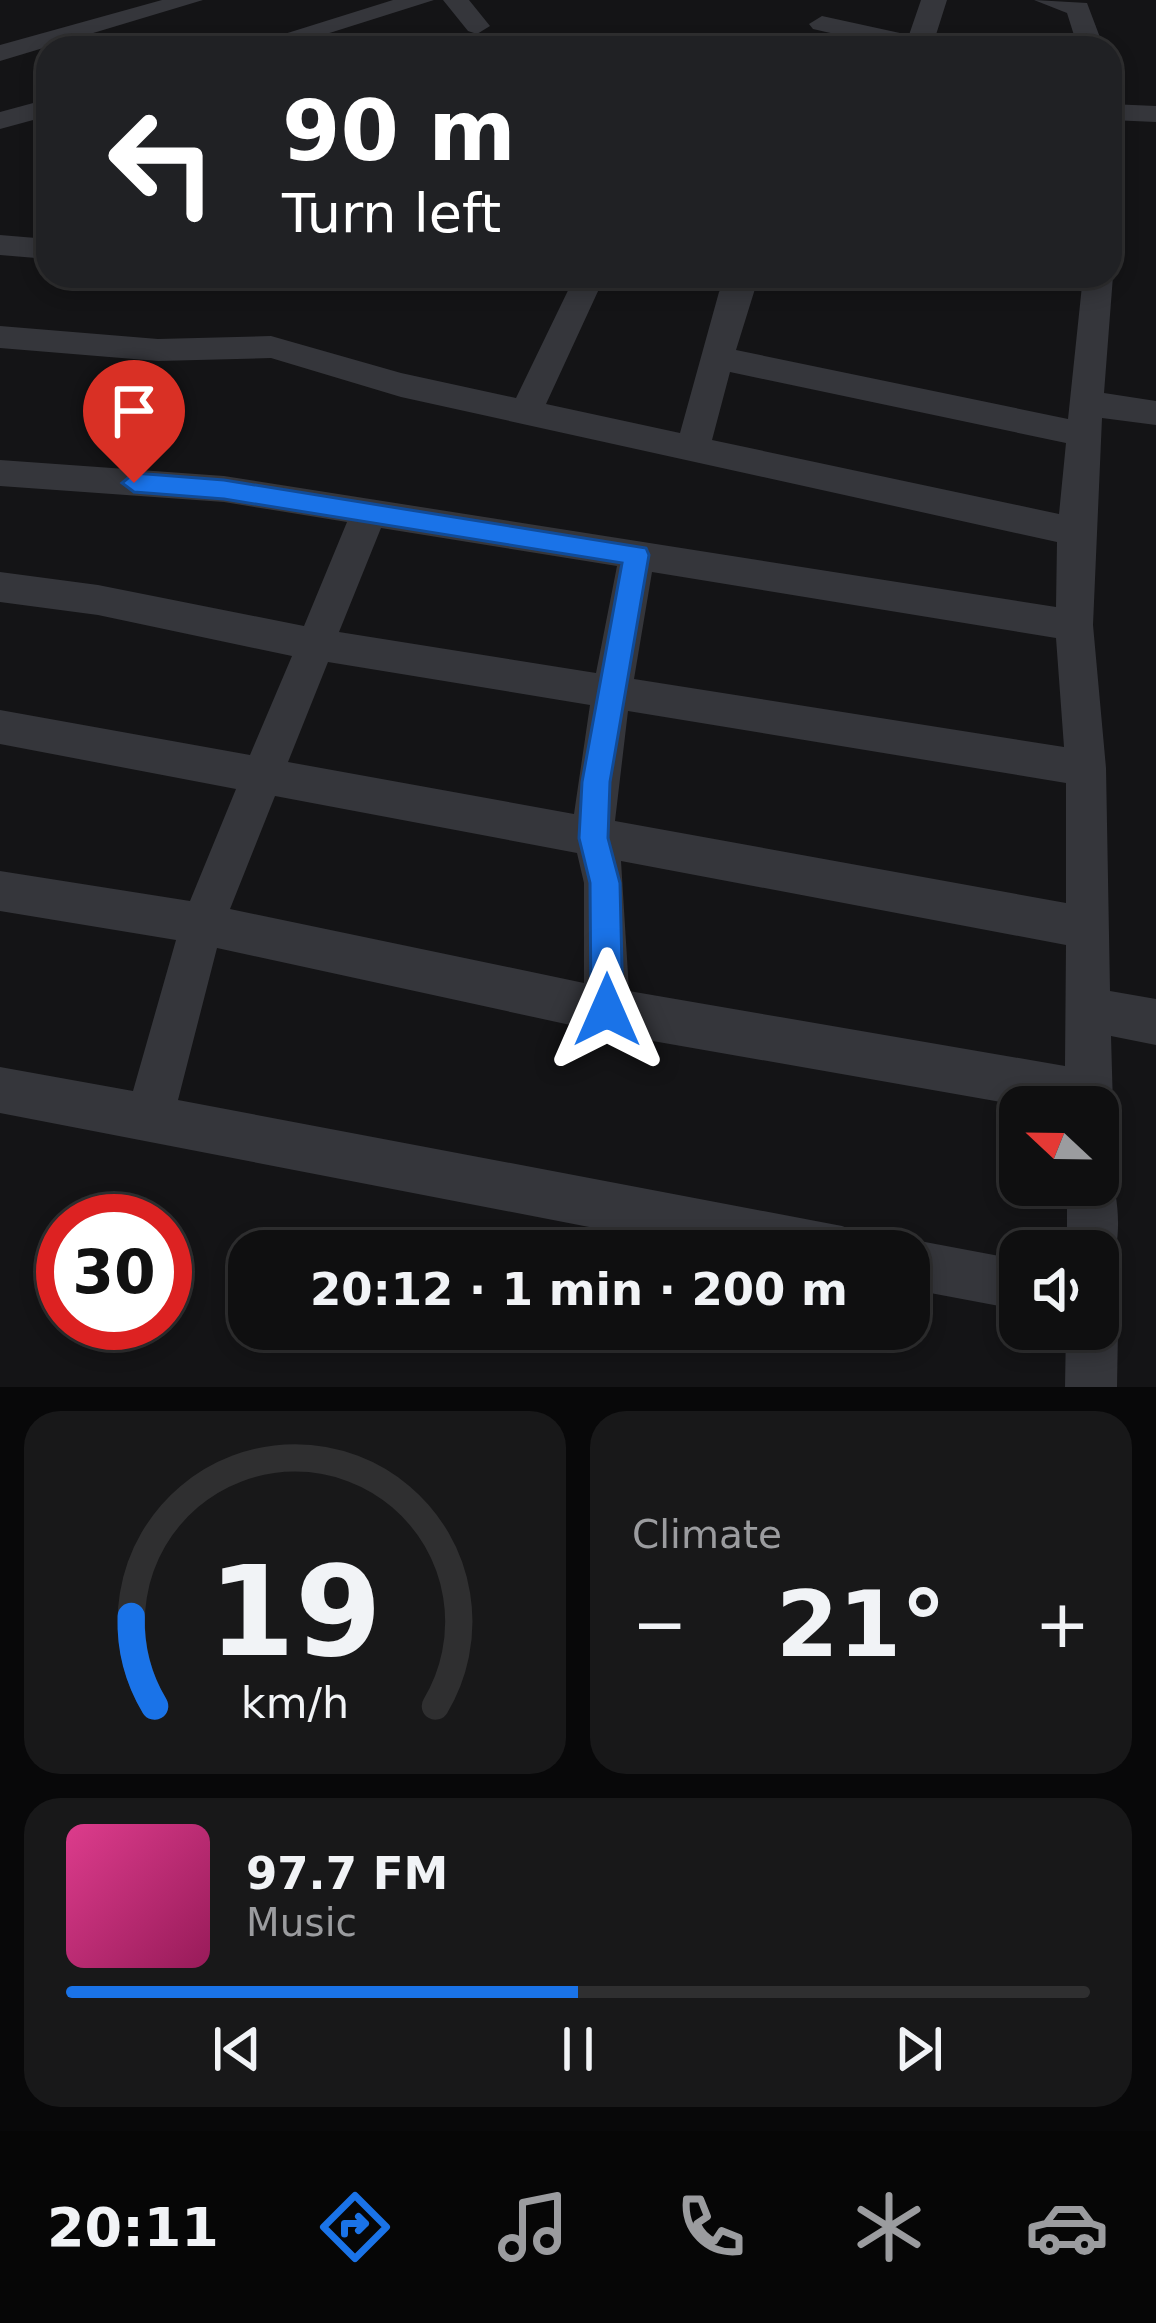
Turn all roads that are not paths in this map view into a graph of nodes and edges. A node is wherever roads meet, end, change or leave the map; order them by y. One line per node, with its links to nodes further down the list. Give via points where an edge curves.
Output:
1 (190, 0): 6 (street)
2 (421, 0): 11 (street)
3 (458, 0): 8 (street)
4 (934, 0): 13 (street)
5 (1047, 0): 14 (street, via 1078,8)
6 (125, 9): 9 (street); 10 (street)
7 (821, 24): 12 (street)
8 (477, 26)
9 (48, 36)
10 (142, 36)
11 (295, 36)
12 (874, 36)
13 (926, 36)
14 (1086, 36)
15 (36, 40): 16 (street)
16 (0, 53)
17 (36, 110): 20 (street)
18 (1122, 113): 19 (street)
19 (1156, 114)
20 (0, 121)
21 (0, 245): 22 (street)
22 (36, 248)
23 (584, 288): 28 (street)
24 (740, 288): 27 (street)
25 (1097, 288): 30 (street)
26 (0, 337): 28 (street, via 158,350 271,347)
27 (718, 358): 30 (street); 31 (street)
28 (525, 413): 31 (street)
29 (1156, 413): 30 (street)
30 (1084, 418): 34 (street)
31 (693, 448): 34 (street)
32 (0, 473): 33 (street, via 224,489)
33 (369, 513): 35 (street); 38 (street)
34 (1075, 532): 37 (street)
35 (637, 555): 37 (street); 39 (street)
36 (0, 586): 38 (street)
37 (1074, 625): 41 (street)
38 (313, 644): 39 (street); 42 (street)
39 (615, 694): 41 (street); 43 (street, via 596,782)
40 (0, 727): 42 (street)
41 (1086, 768): 46 (street)
42 (262, 772): 43 (street); 45 (street)
43 (594, 838): 46 (street); 48 (street, via 605,883)
44 (0, 891): 45 (street)
45 (202, 924): 48 (street); 53 (street)
46 (1087, 928): 47 (street)
47 (1088, 1009): 49 (street); 51 (street)
48 (607, 1010): 50 (street)
49 (1156, 1022)
50 (1010, 1086)
51 (1089, 1086)
52 (0, 1090): 53 (street)
53 (149, 1118): 54 (street)
54 (733, 1230)
55 (930, 1268): 56 (street)
56 (999, 1281)
57 (1092, 1350): 58 (street)
58 (1091, 1387)

